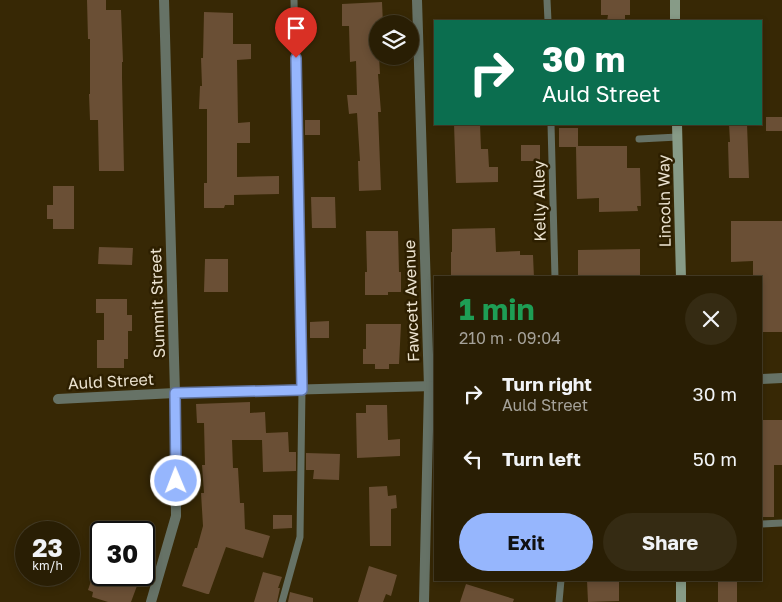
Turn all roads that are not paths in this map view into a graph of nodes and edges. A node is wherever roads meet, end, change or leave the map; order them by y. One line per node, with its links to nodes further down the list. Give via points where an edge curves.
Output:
1 (164, 0): 18 (street, Summit Street)
2 (294, 0): 17 (lane)
3 (417, 0): 16 (street, Fawcett Avenue)
4 (547, 0): 6 (lane)
5 (675, 0): 7 (main road)
6 (548, 20)
7 (675, 20)
8 (551, 125): 12 (lane, Kelly Alley)
9 (677, 125): 10 (main road, Lincoln Way)
10 (678, 137): 11 (lane); 13 (main road, Lincoln Way)
11 (639, 139)
12 (555, 276)
13 (680, 276)
14 (782, 378): 15 (street)
15 (762, 379)
16 (432, 387): 17 (street, Auld Street); 26 (street, Fawcett Avenue)
17 (302, 390): 18 (street, Auld Street); 25 (lane, via 300,537)
18 (175, 393): 19 (street, Auld Street); 24 (street, Summit Street, via 176,516)
19 (58, 399)
20 (782, 523): 21 (lane)
21 (762, 524)
22 (561, 581): 27 (lane)
23 (681, 581): 28 (main road)
24 (151, 602)
25 (282, 602)
26 (424, 602)
27 (559, 602)
28 (681, 602)

